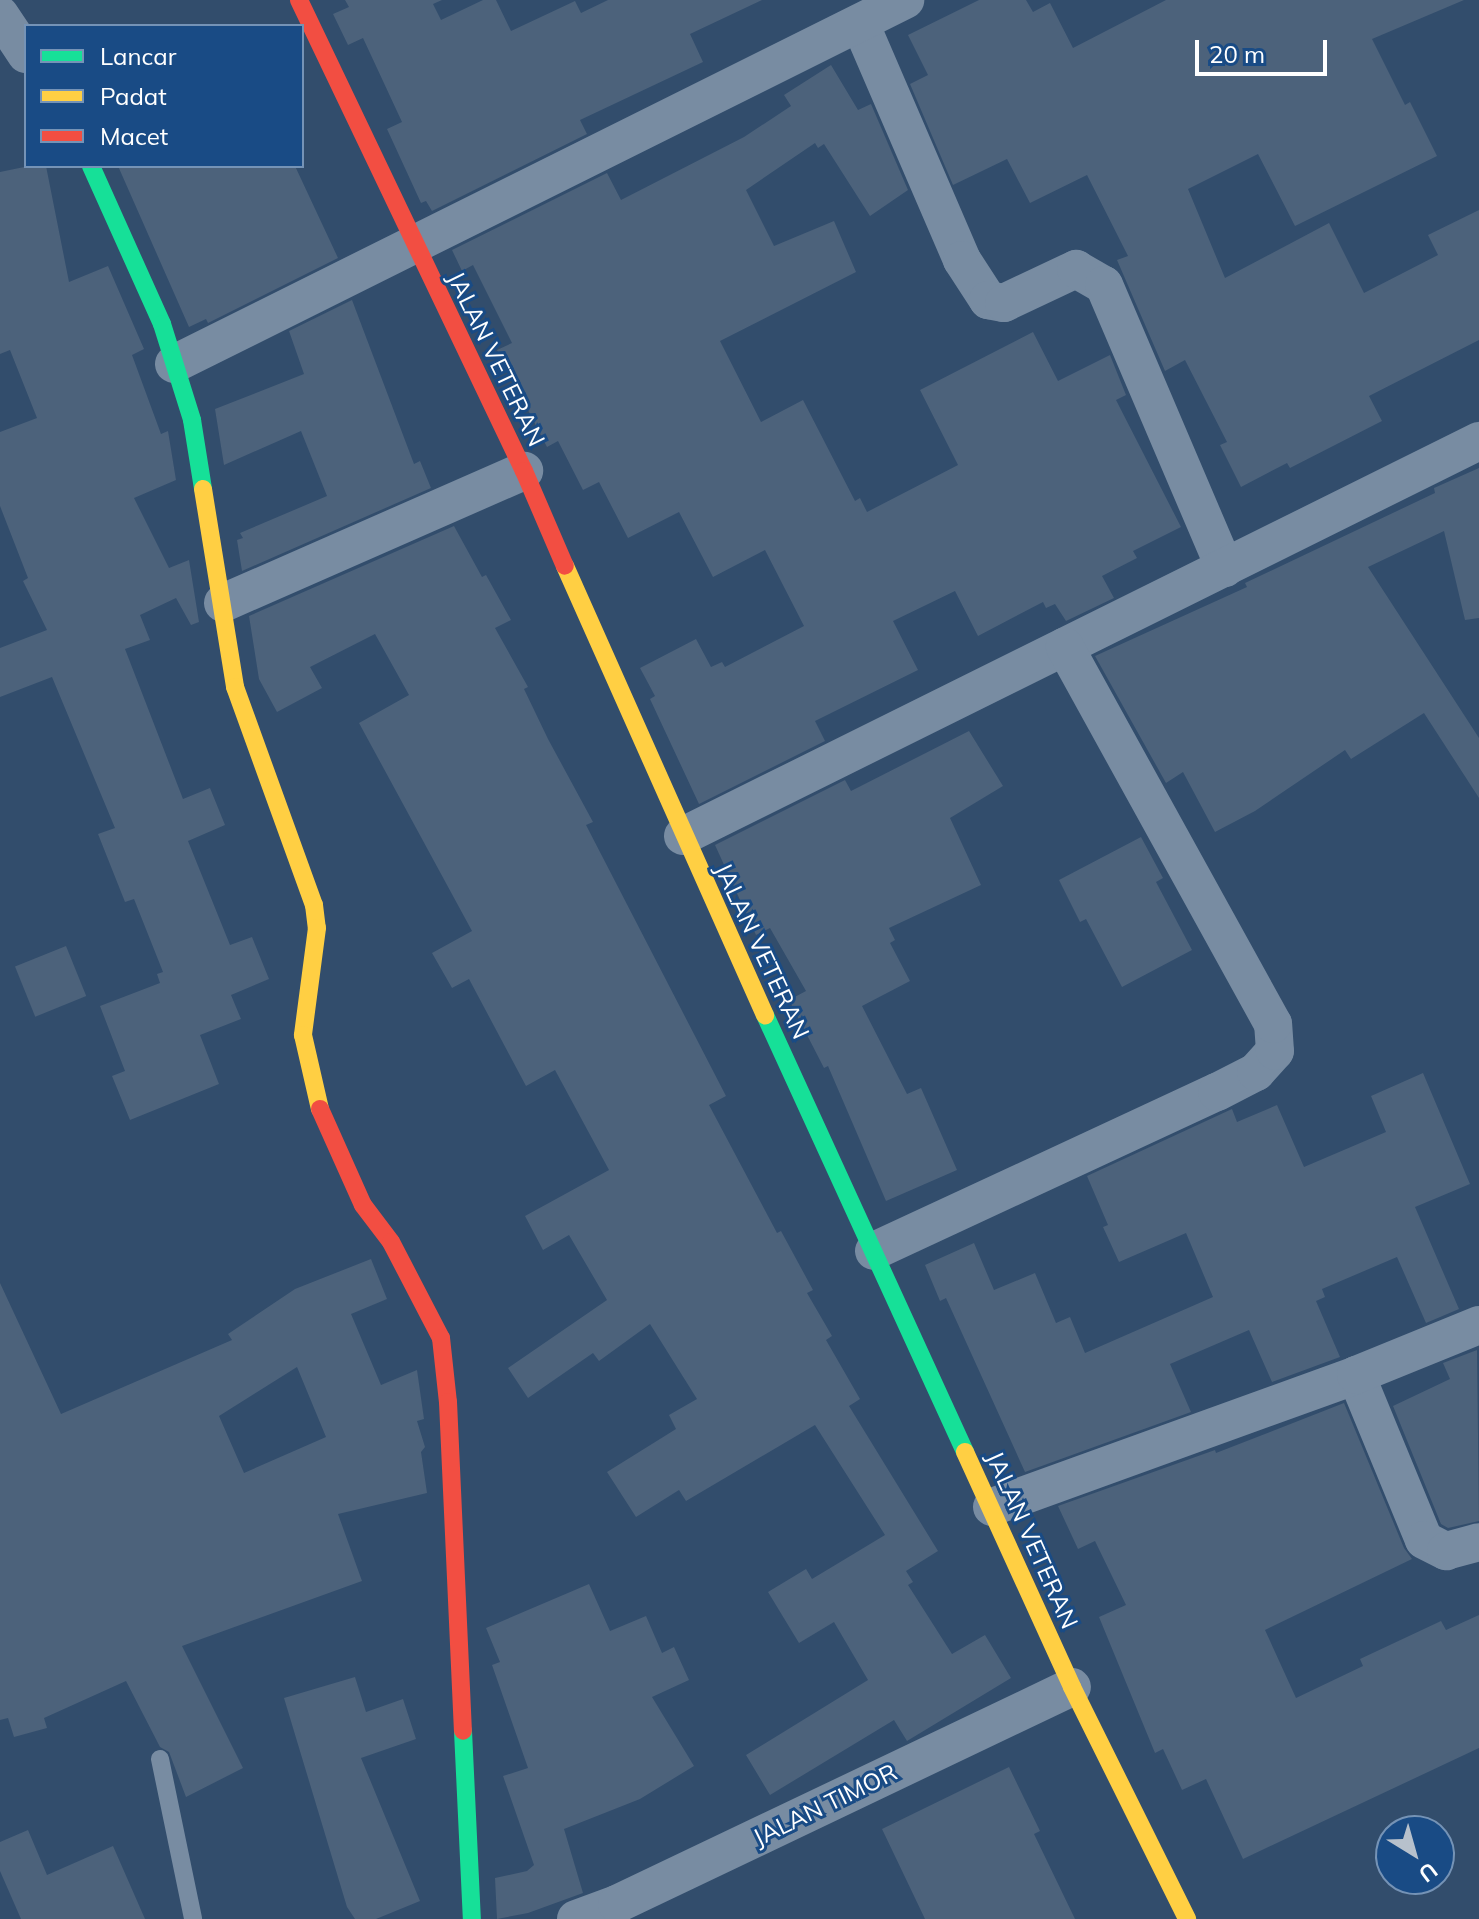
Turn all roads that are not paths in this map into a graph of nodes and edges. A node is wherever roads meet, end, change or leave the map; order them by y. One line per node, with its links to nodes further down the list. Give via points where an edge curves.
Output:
1 (299, 0): 7 (main road, JALAN VETERAN)
2 (905, 0): 4 (street)
3 (0, 15): 5 (street)
4 (860, 23): 7 (street); 11 (street, via 962,260 988,300 1004,303 1076,269 1104,285)
5 (24, 51)
6 (92, 168): 8 (main road, via 162,324)
7 (414, 247): 8 (street); 10 (main road, JALAN VETERAN)
8 (174, 364): 12 (main road)
9 (1479, 441): 11 (street)
10 (524, 471): 12 (street); 14 (main road, JALAN VETERAN)
11 (1225, 568): 13 (street)
12 (238, 597): 23 (main road, via 235,687 314,905 317,928 303,1035 320,1108 363,1205 391,1242 441,1338)
13 (1065, 647): 14 (street); 15 (street, via 1273,1024 1275,1051 1243,1079)
14 (683, 836): 15 (main road, JALAN VETERAN)
15 (874, 1251): 18 (main road, JALAN VETERAN)
16 (1479, 1325): 17 (street)
17 (1356, 1375): 18 (street); 19 (street, via 1424,1540 1446,1551)
18 (992, 1507): 20 (main road, JALAN VETERAN)
19 (1479, 1542)
20 (1072, 1687): 24 (street, JALAN TIMOR); 25 (main road, JALAN VETERAN)
21 (160, 1759): 22 (lane)
22 (193, 1919)
23 (472, 1919)
24 (576, 1919)
25 (1187, 1919)

